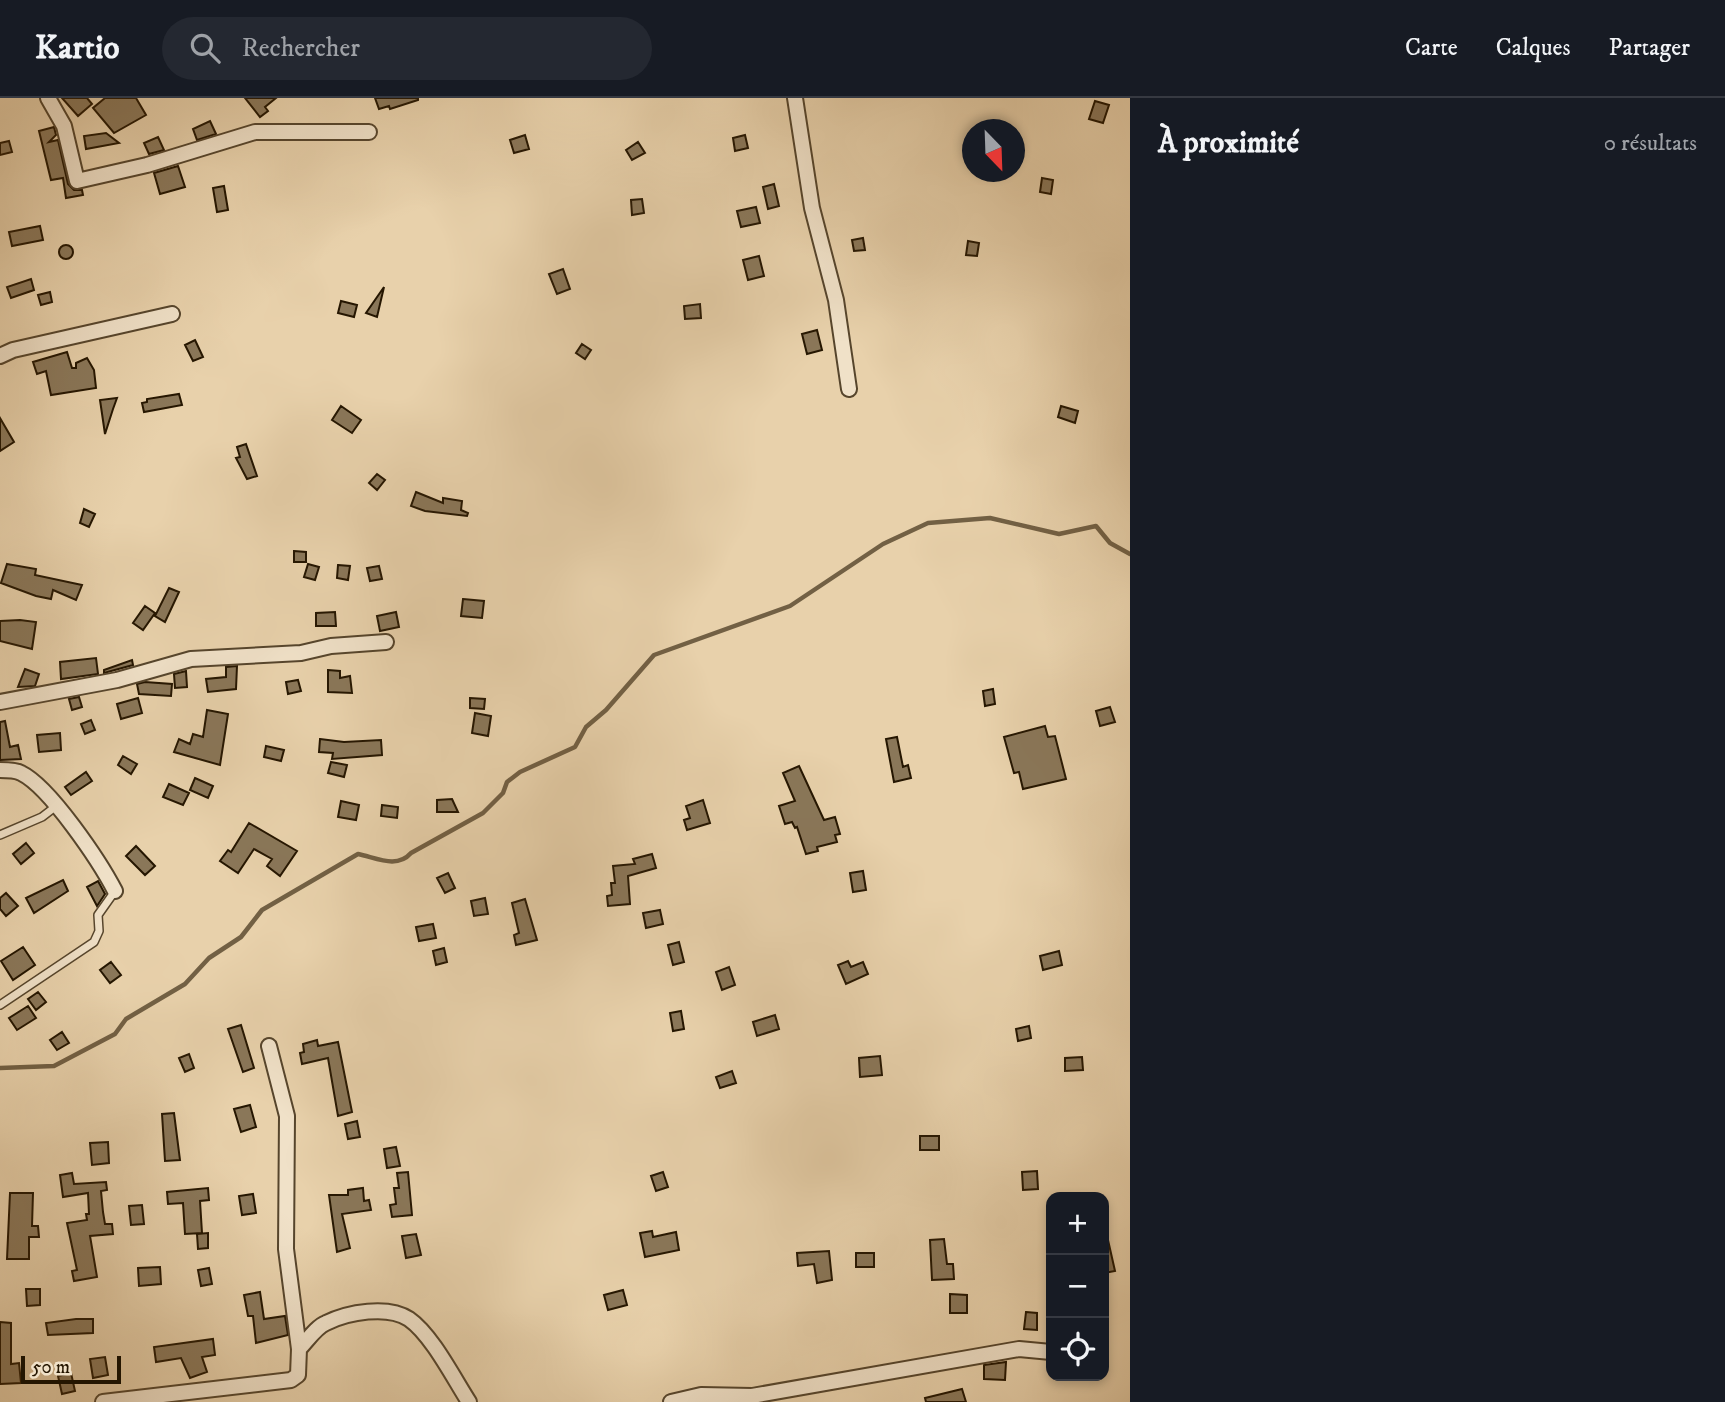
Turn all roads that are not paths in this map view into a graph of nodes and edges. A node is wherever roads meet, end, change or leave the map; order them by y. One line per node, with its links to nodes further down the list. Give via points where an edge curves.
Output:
1 (48, 98): 3 (street, via 64,126 77,181 254,132)
2 (795, 98): 6 (street)
3 (369, 132)
4 (172, 314): 5 (street, via 13,349)
5 (0, 356)
6 (849, 389)
7 (386, 642): 8 (street, via 301,653 191,659 117,680)
8 (0, 702)
9 (0, 770): 10 (street, via 20,772)
10 (55, 807): 11 (lane); 12 (street, via 97,856)
11 (0, 835)
12 (115, 891): 13 (lane, via 98,915 94,942)
13 (0, 1005)
14 (269, 1046): 15 (street, via 287,1116 286,1249)
15 (299, 1349): 17 (street, via 298,1375 291,1380); 18 (street, via 324,1323 362,1312 393,1312 422,1331)
16 (1046, 1352): 19 (street, via 1019,1349 752,1396 701,1395)
17 (103, 1402)
18 (469, 1402)
19 (671, 1402)

